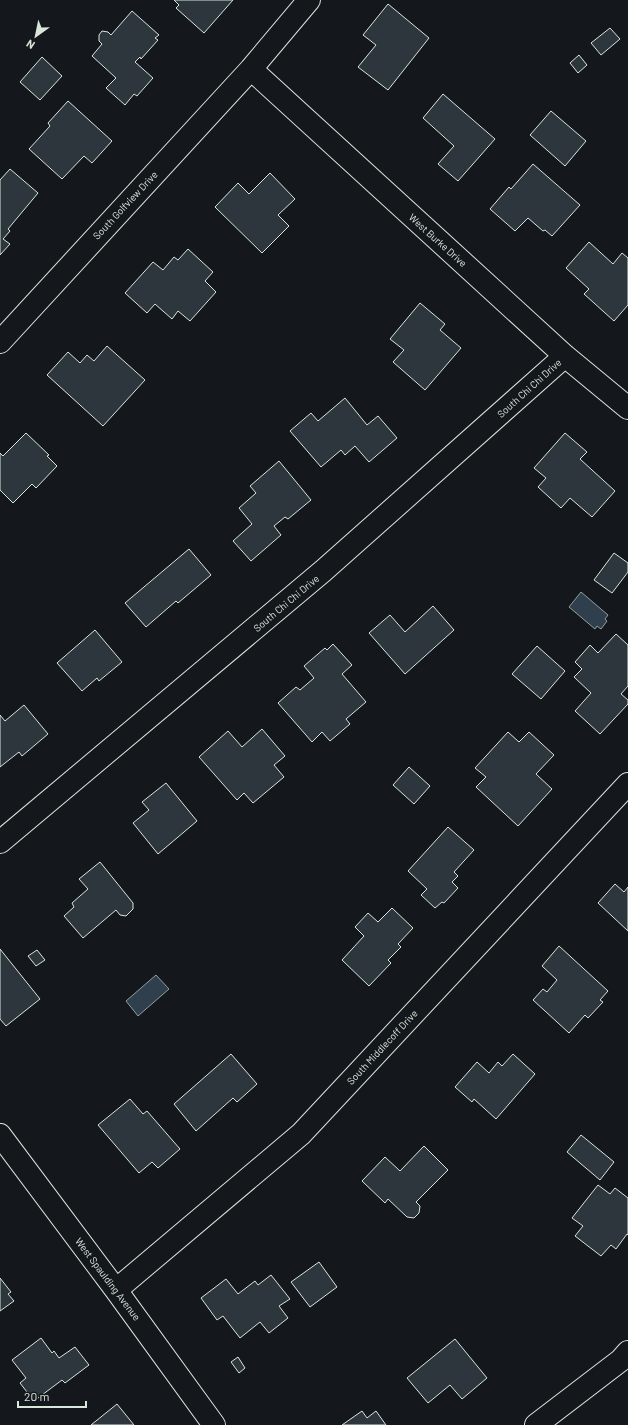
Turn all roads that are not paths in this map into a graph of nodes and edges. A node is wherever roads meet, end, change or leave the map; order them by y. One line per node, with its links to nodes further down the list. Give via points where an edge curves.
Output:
1 (309, 0): 2 (street, South Golfview Drive)
2 (251, 68): 3 (street, South Golfview Drive); 4 (street, West Burke Drive)
3 (0, 342)
4 (565, 356): 5 (street, West Burke Drive); 7 (street, South Chi Chi Drive, via 323,572)
5 (628, 408)
6 (628, 784): 9 (street, South Middlecoff Drive, via 301,1134)
7 (0, 842)
8 (0, 1135): 9 (street, West Spaulding Avenue)
9 (116, 1290): 11 (street, West Spaulding Avenue)
10 (626, 1360): 12 (street)
11 (214, 1425)
12 (536, 1425)

